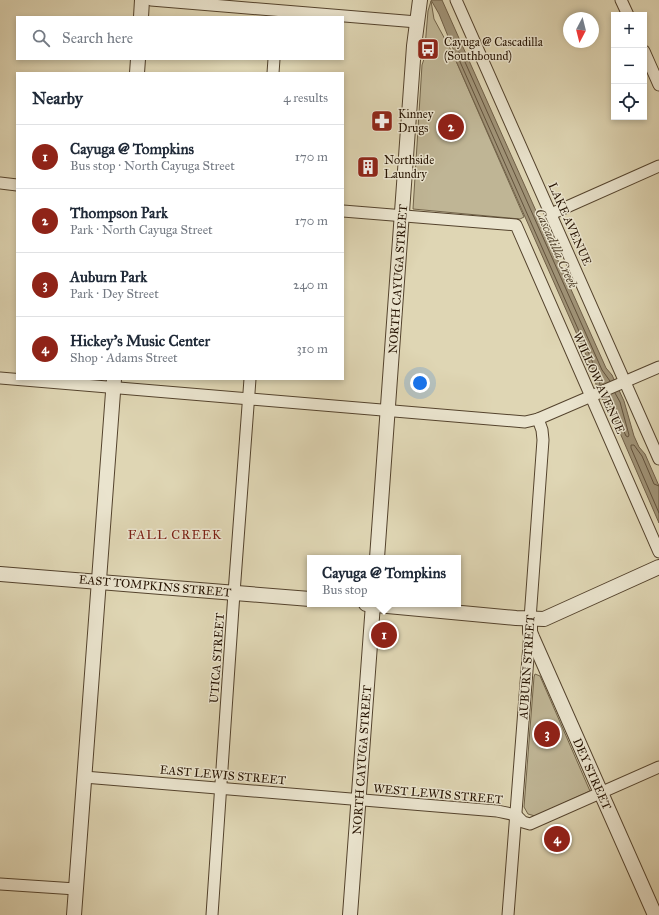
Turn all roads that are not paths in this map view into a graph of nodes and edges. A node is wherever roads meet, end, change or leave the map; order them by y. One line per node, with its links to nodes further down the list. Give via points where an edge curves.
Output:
1 (142, 0): 8 (street)
2 (151, 0): 7 (street)
3 (420, 0): 11 (street, NORTH CAYUGA STREET)
4 (456, 0): 22 (street, LAKE AVENUE)
5 (622, 0): 6 (street)
6 (627, 12)
7 (277, 14): 9 (street)
8 (141, 16)
9 (312, 16)
10 (344, 18): 11 (street)
11 (417, 22): 23 (street, NORTH CAYUGA STREET)
12 (647, 58): 17 (street)
13 (138, 60): 15 (street)
14 (274, 60): 16 (street)
15 (137, 72)
16 (273, 72)
17 (659, 85)
18 (659, 166): 22 (street)
19 (0, 184): 20 (street)
20 (16, 185)
21 (344, 211): 23 (street)
22 (551, 214): 30 (street, LAKE AVENUE)
23 (402, 215): 31 (street, WILLOW AVENUE, via 516,225); 33 (street, NORTH CAYUGA STREET)
24 (659, 366): 30 (street)
25 (0, 378): 26 (street)
26 (16, 379)
27 (46, 380): 29 (street)
28 (250, 380): 32 (street, UTICA STREET)
29 (114, 383): 32 (street); 40 (street)
30 (622, 383): 31 (street); 35 (street, LAKE AVENUE)
31 (594, 395): 34 (street); 36 (street, WILLOW AVENUE)
32 (249, 399): 33 (street); 41 (street, UTICA STREET)
33 (388, 410): 34 (street, via 525,422); 37 (street, NORTH CAYUGA STREET)
34 (538, 419): 45 (street, AUBURN STREET, via 543,440)
35 (659, 459)
36 (659, 552)
37 (377, 555)
38 (659, 566): 45 (street)
39 (0, 574): 40 (street, EAST TOMPKINS STREET)
40 (98, 582): 41 (street, EAST TOMPKINS STREET); 47 (street)
41 (234, 593): 42 (street, EAST TOMPKINS STREET); 48 (street, UTICA STREET)
42 (307, 599)
43 (371, 607): 50 (street, NORTH CAYUGA STREET)
44 (393, 607): 45 (street)
45 (530, 626): 49 (street, DEY STREET); 51 (street, AUBURN STREET)
46 (659, 767): 49 (street)
47 (84, 777): 48 (street, EAST LEWIS STREET); 53 (street)
48 (221, 788): 50 (street, EAST LEWIS STREET); 55 (street, UTICA STREET)
49 (601, 793): 51 (street, WEST LEWIS STREET, via 530,824 522,822); 58 (street, DEY STREET)
50 (358, 800): 51 (street, WEST LEWIS STREET, via 497,811); 56 (street, NORTH CAYUGA STREET)
51 (516, 815): 57 (street, AUBURN STREET)
52 (0, 884): 53 (street)
53 (76, 889): 54 (street)
54 (74, 915)
55 (212, 915)
56 (350, 915)
57 (508, 915)
58 (655, 915)

